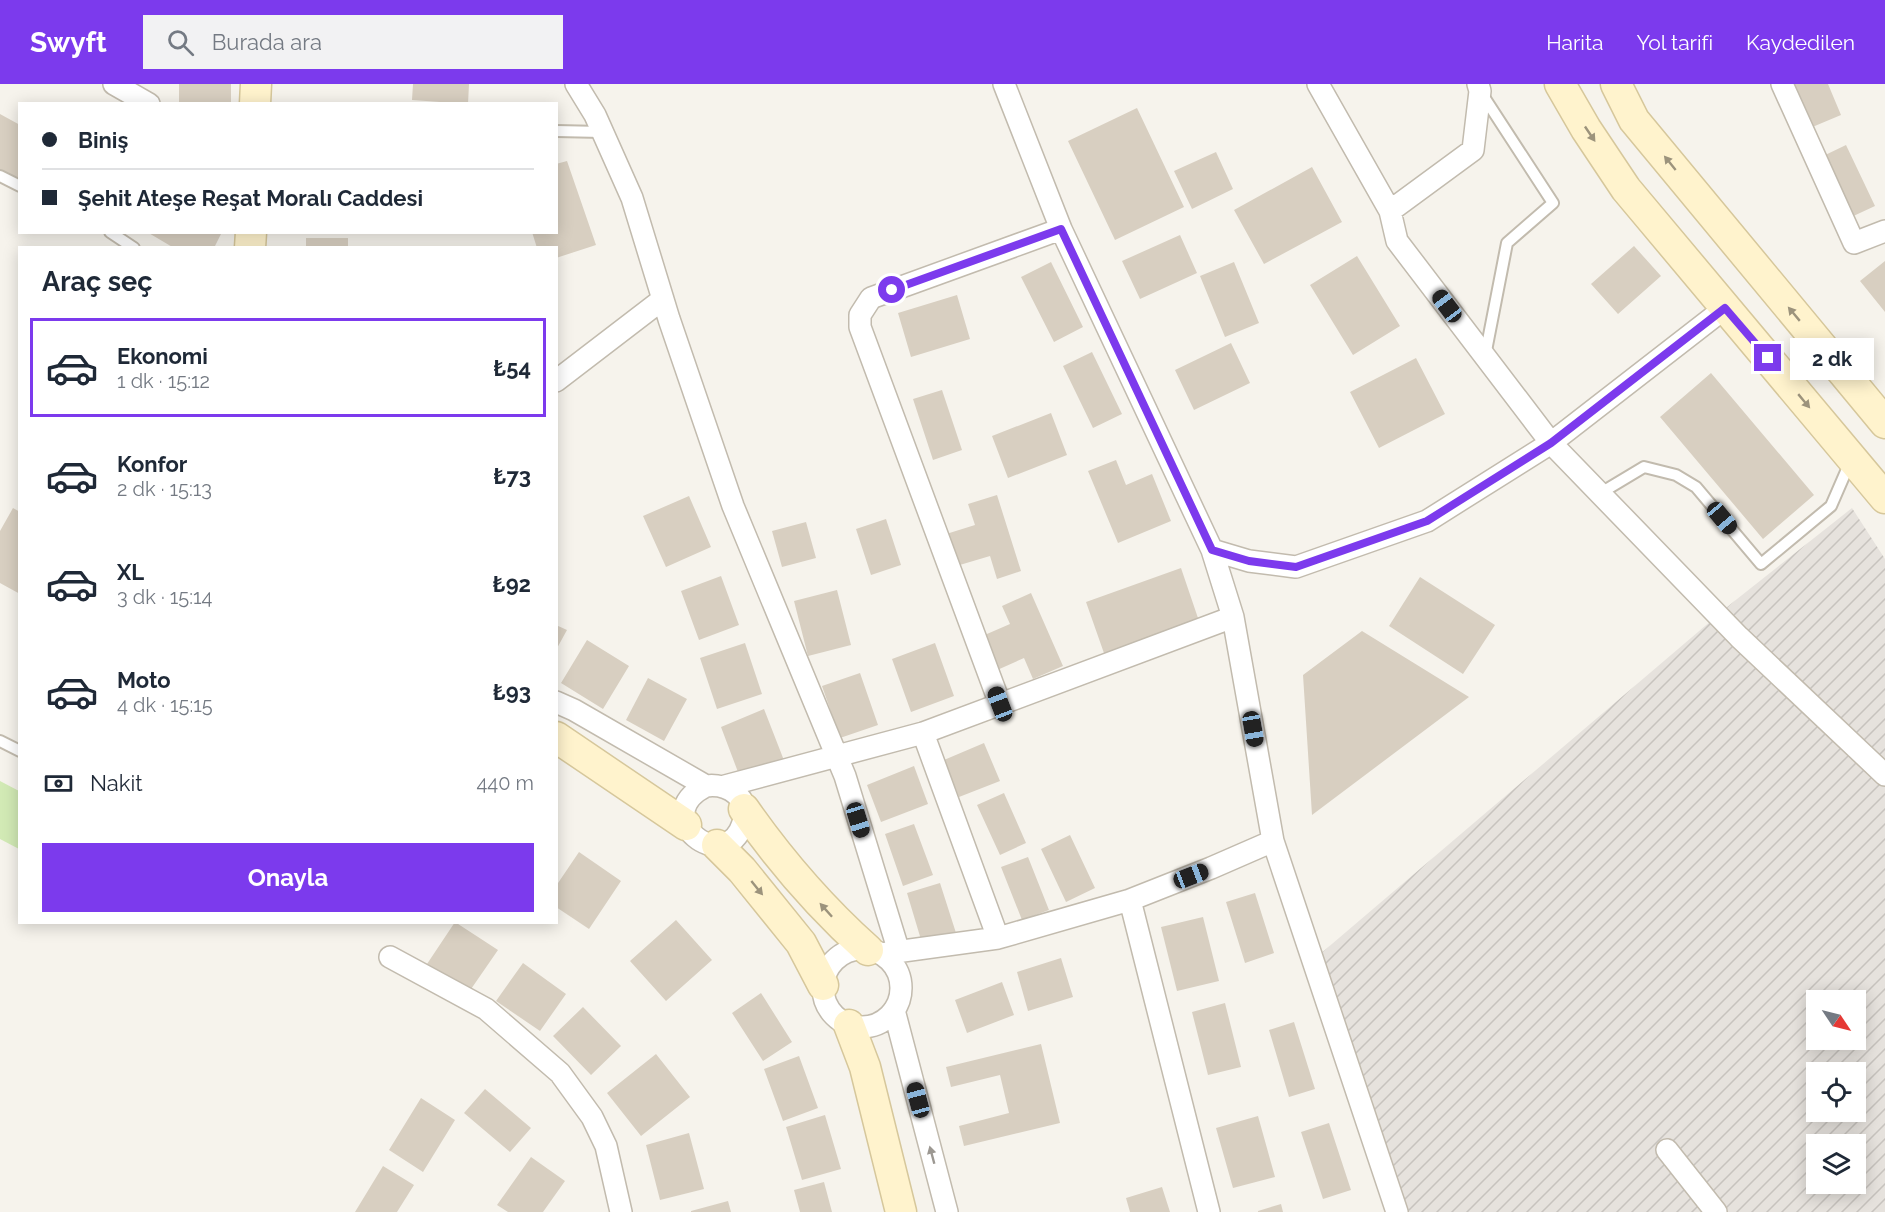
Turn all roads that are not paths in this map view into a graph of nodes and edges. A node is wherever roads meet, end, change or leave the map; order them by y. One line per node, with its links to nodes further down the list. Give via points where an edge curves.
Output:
1 (114, 84): 10 (street)
2 (256, 84): 11 (main road)
3 (576, 84): 13 (street)
4 (1004, 84): 17 (street)
5 (1318, 84): 16 (street)
6 (1560, 84): 22 (main road, one-way to 22, via 1626,189)
7 (1616, 84): 25 (main road, one-way to 7, via 1634,120)
8 (1782, 84): 18 (street, via 1854,243)
9 (1479, 88): 16 (street, via 1473,150); 23 (lane, via 1553,203 1507,243)
10 (146, 102)
11 (255, 102)
12 (558, 131): 13 (lane)
13 (602, 132): 21 (street, via 632,198)
14 (0, 176): 15 (lane)
15 (18, 185)
16 (1390, 211): 23 (street, via 1398,241)
17 (1061, 229): 30 (street); 33 (street, via 871,298 860,315 860,327)
18 (1885, 231)
19 (113, 234): 20 (lane)
20 (131, 246)
21 (663, 299): 24 (street); 38 (street, via 733,506)
22 (1725, 308): 26 (street); 27 (main road, one-way to 27)
23 (1485, 356): 26 (street)
24 (558, 379)
25 (1885, 423)
26 (1551, 443): 28 (street); 30 (street, via 1427,521 1296,567 1249,561)
27 (1852, 458): 28 (lane, via 1831,506 1761,564 1696,487 1676,475 1644,467); 29 (main road)
28 (1599, 495): 39 (street, via 1739,637)
29 (1885, 498)
30 (1212, 550): 31 (street)
31 (1233, 618): 33 (street); 43 (street)
32 (558, 703): 40 (street)
33 (1000, 704): 34 (street)
34 (923, 733): 38 (street); 46 (street)
35 (558, 738): 42 (main road)
36 (0, 741): 37 (lane)
37 (18, 750)
38 (836, 757): 40 (street); 47 (street, via 845,776)
39 (1885, 775)
40 (716, 786): 41 (street, via 734,792); 42 (street, via 697,790 686,806)
41 (744, 809): 44 (street, via 742,829 727,843); 47 (main road, one-way to 41, via 837,922 773,851)
42 (686, 825): 44 (street, via 698,840)
43 (1273, 841): 45 (street); 57 (street)
44 (717, 845): 49 (main road, one-way to 49, via 801,943)
45 (1130, 900): 46 (street); 56 (street)
46 (998, 938): 47 (street)
47 (883, 952): 49 (street, via 856,950 843,954 833,961); 50 (street, via 898,973 899,998)
48 (390, 957): 53 (street, via 486,1010 560,1073 592,1117 606,1146)
49 (823, 985): 51 (street, via 829,1010)
50 (894, 1010): 51 (street, via 874,1025); 55 (street, one-way to 50)
51 (849, 1025): 54 (main road, via 865,1067)
52 (1667, 1150): 58 (street)
53 (621, 1212)
54 (902, 1212)
55 (947, 1212)
56 (1209, 1212)
57 (1397, 1212)
58 (1716, 1212)

